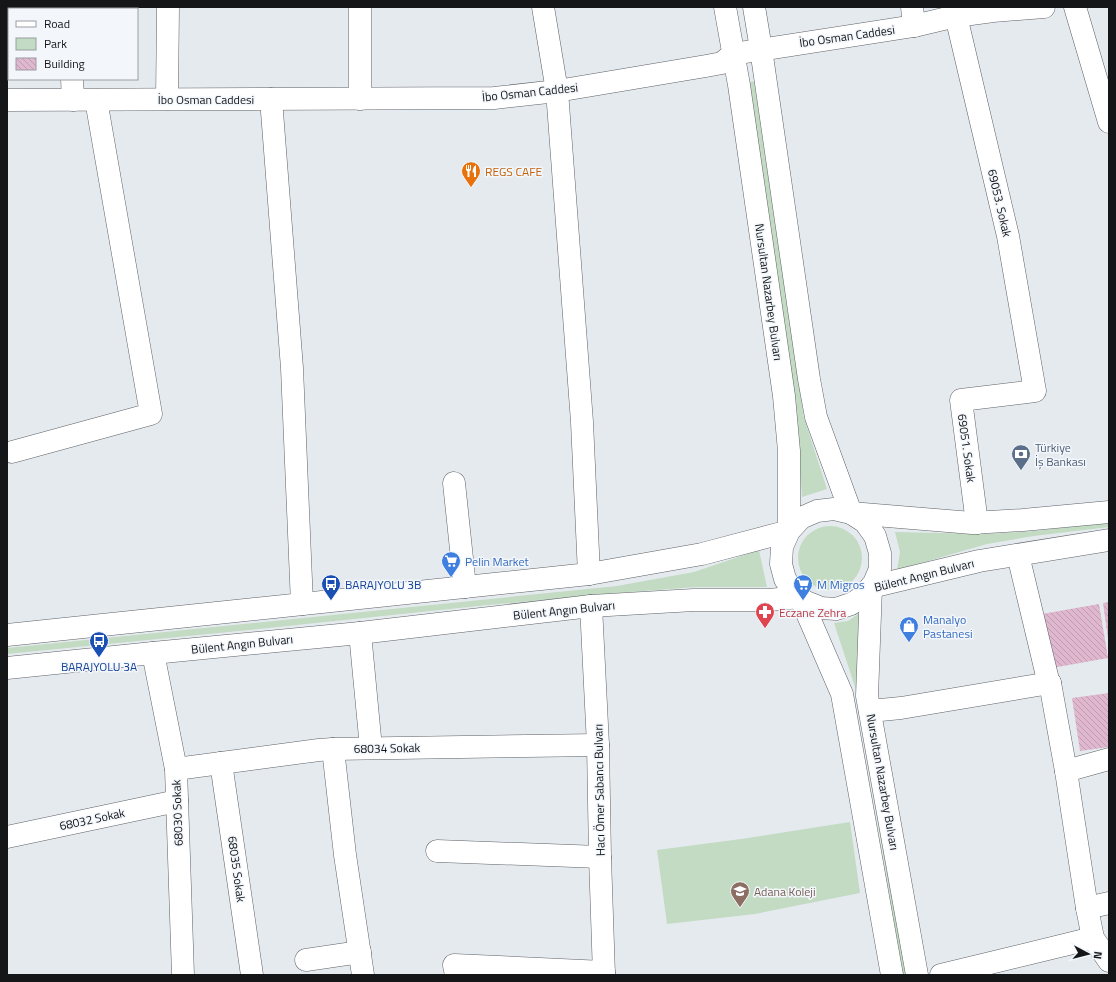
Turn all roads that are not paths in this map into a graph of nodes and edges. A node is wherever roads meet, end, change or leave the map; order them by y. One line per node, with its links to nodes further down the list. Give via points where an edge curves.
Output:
1 (168, 7): 19 (street)
2 (360, 7): 16 (street)
3 (543, 7): 14 (street)
4 (725, 7): 12 (street, Nursultan Nazarbey Bulvarı)
5 (754, 7): 11 (street)
6 (1044, 7): 8 (street, İbo Osman Caddesi)
7 (1075, 7): 20 (street)
8 (992, 9): 9 (street, İbo Osman Caddesi)
9 (956, 16): 10 (street, İbo Osman Caddesi); 21 (street, 69053. Sokak, via 1008,236)
10 (913, 17): 11 (street, İbo Osman Caddesi)
11 (761, 49): 12 (street, İbo Osman Caddesi); 25 (street, via 816,416)
12 (733, 54): 14 (street, İbo Osman Caddesi, via 722,62); 27 (street, Nursultan Nazarbey Bulvarı, via 784,396 789,451)
13 (72, 89): 17 (street, İbo Osman Caddesi); 18 (street, İbo Osman Caddesi)
14 (557, 91): 16 (street, İbo Osman Caddesi, via 494,98); 30 (street, via 582,422)
15 (271, 99): 16 (street, İbo Osman Caddesi); 19 (street, İbo Osman Caddesi); 34 (street, via 292,368)
16 (360, 99)
17 (7, 100)
18 (96, 100): 19 (street, İbo Osman Caddesi); 22 (street, via 151,414)
19 (167, 100)
20 (1109, 122)
21 (1035, 390): 26 (street, 69051. Sokak, via 961,400)
22 (12, 452)
23 (454, 483): 31 (street)
24 (1109, 512): 26 (street)
25 (851, 513): 26 (street); 27 (street, via 834,509 816,511 801,518); 32 (street, via 865,522 875,536 880,553 880,569)
26 (977, 523)
27 (790, 531): 30 (street, via 702,554); 33 (street, via 782,547 781,564 785,579 794,593)
28 (1109, 540): 29 (street, Bülent Angın Bulvarı)
29 (1018, 555): 32 (street, Bülent Angın Bulvarı, via 979,561); 40 (street)
30 (589, 574): 31 (street)
31 (465, 587): 34 (street)
32 (871, 587): 33 (street, Bülent Angın Bulvarı, via 864,596 851,604 836,608 821,608); 41 (street, Nursultan Nazarbey Bulvarı, via 868,696)
33 (800, 597): 35 (street, Bülent Angın Bulvarı); 64 (street, Nursultan Nazarbey Bulvarı, via 842,694)
34 (302, 604): 37 (street)
35 (591, 606): 36 (street, Bülent Angın Bulvarı); 42 (street, Hacı Ömer Sabancı Bulvarı)
36 (360, 633): 38 (street, Bülent Angın Bulvarı); 43 (street)
37 (7, 635)
38 (154, 653): 39 (street, Bülent Angın Bulvarı); 47 (street, 68030 Sokak)
39 (7, 668)
40 (1050, 683): 41 (street); 48 (street)
41 (870, 711): 65 (street, Nursultan Nazarbey Bulvarı)
42 (598, 745): 43 (street, 68034 Sokak); 52 (street, Hacı Ömer Sabancı Bulvarı)
43 (371, 748): 44 (street, 68034 Sokak)
44 (333, 749): 46 (street, 68034 Sokak); 56 (street, via 345,855)
45 (1109, 759): 48 (street)
46 (221, 763): 47 (street, 68034 Sokak); 61 (street, 68035 Sokak)
47 (176, 769): 49 (street, 68030 Sokak)
48 (1066, 771): 54 (street)
49 (177, 801): 50 (street, 68032 Sokak); 60 (street, 68030 Sokak)
50 (7, 837)
51 (437, 850): 52 (street)
52 (600, 857): 59 (street, Hacı Ömer Sabancı Bulvarı)
53 (1109, 903): 54 (street)
54 (1087, 908): 55 (street)
55 (1093, 938): 58 (street); 66 (street)
56 (360, 952): 57 (street); 62 (street)
57 (306, 960)
58 (1109, 961)
59 (604, 974): 63 (street, via 454,965)
60 (182, 975)
61 (252, 975)
62 (363, 975)
63 (456, 975)
64 (892, 975)
65 (917, 975)
66 (941, 975)

